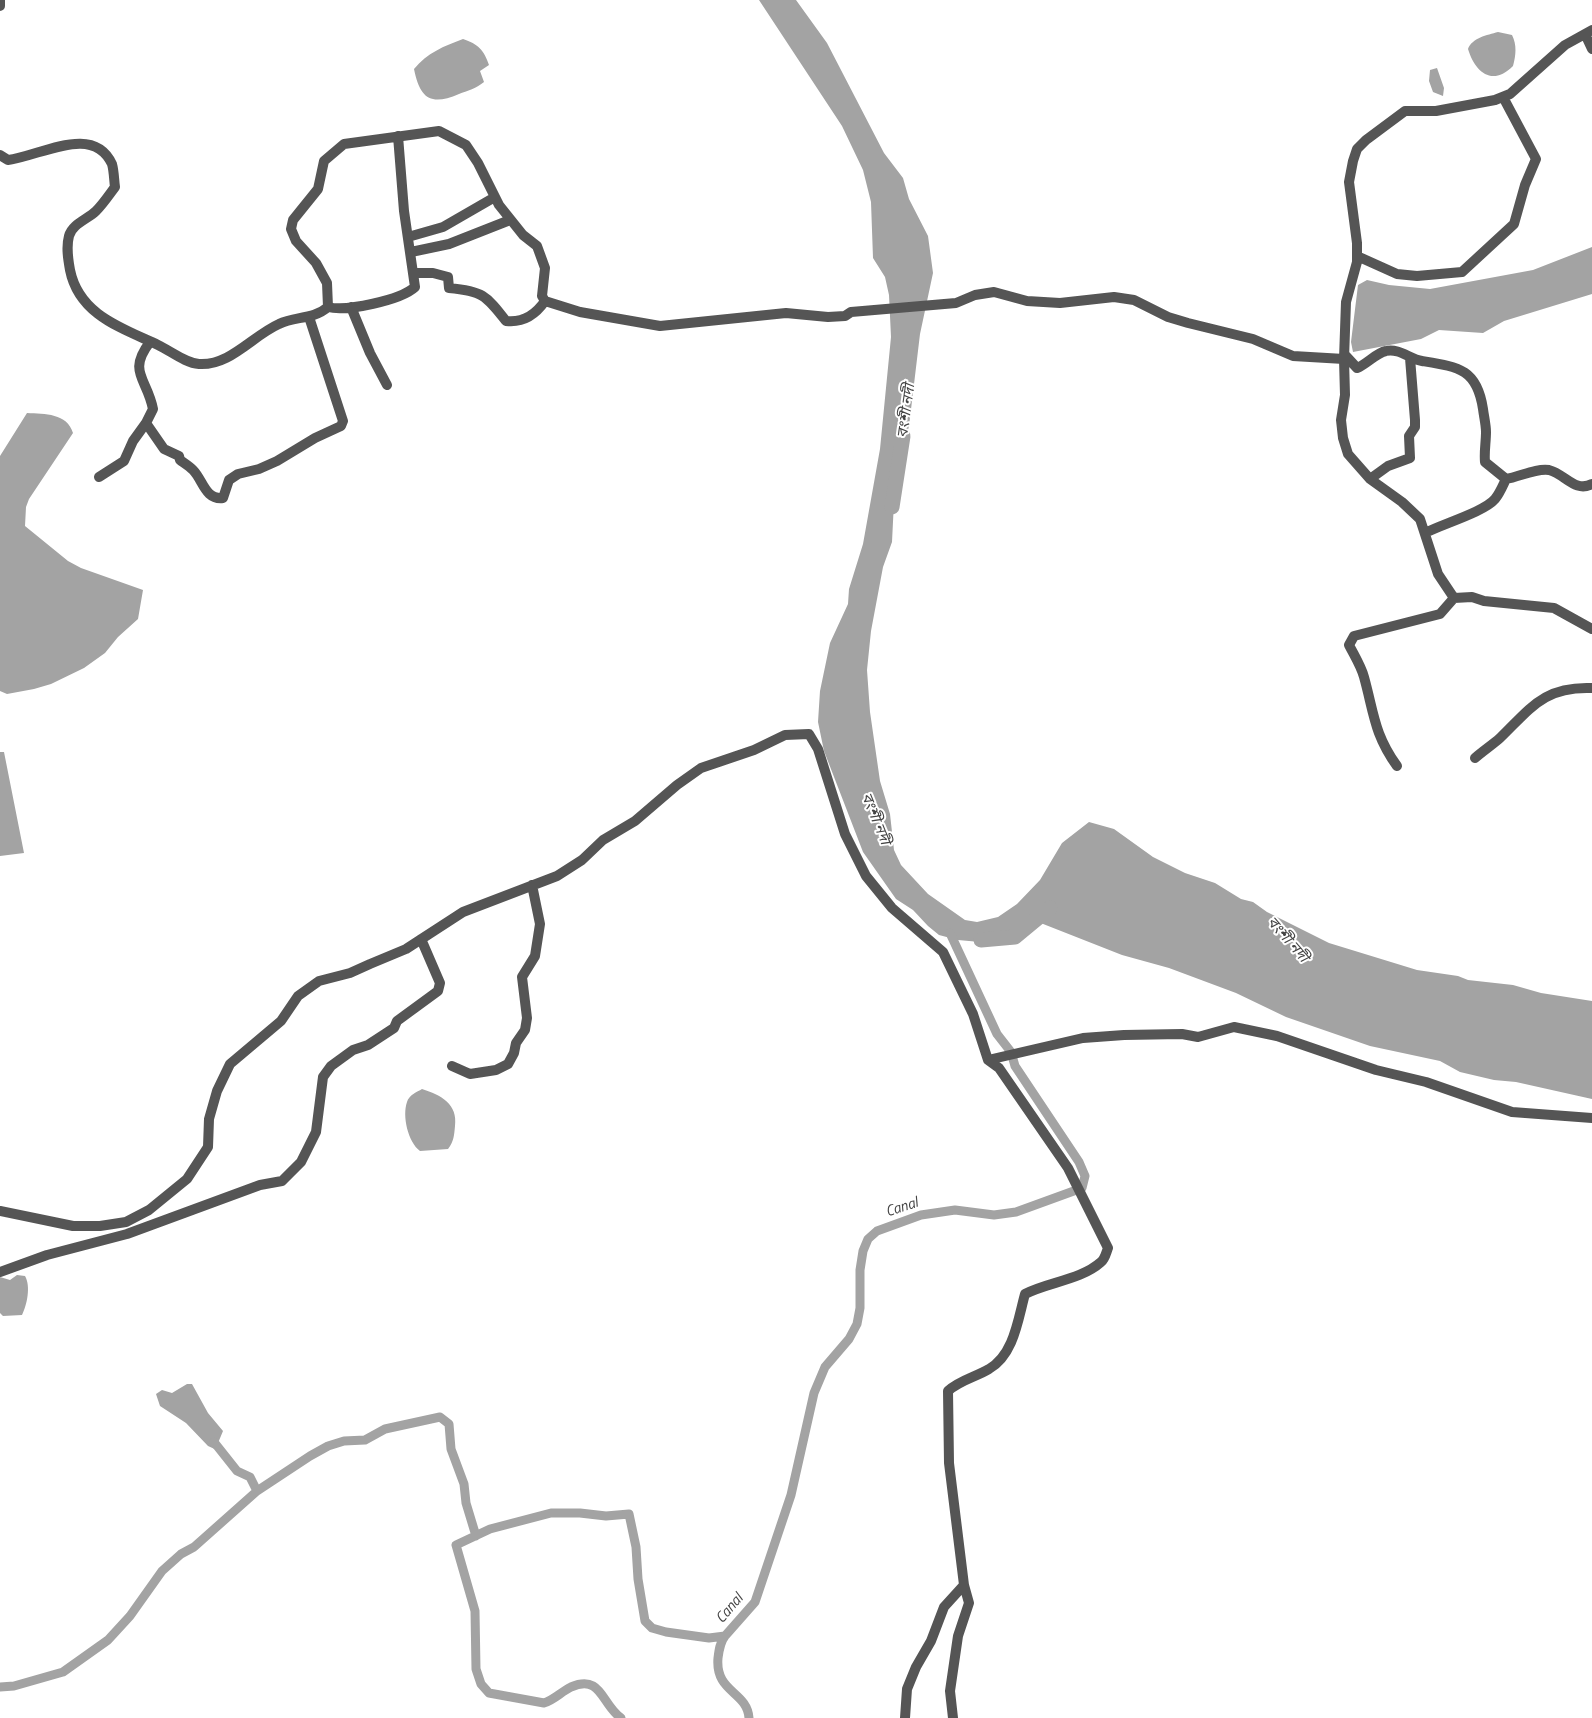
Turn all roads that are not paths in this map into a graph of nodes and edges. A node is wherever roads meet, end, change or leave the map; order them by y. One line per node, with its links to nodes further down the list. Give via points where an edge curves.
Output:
1 (0, 0): 2 (street)
2 (0, 6)
3 (1588, 32): 4 (street); 5 (street, via 1565,45 1520,87)
4 (1592, 49)
5 (1503, 97): 12 (street, via 1436,111 1405,111 1357,149 1349,182); 12 (street, via 1536,159 1514,224 1462,272 1410,276 1397,274)
6 (398, 136): 8 (street, via 439,131 466,145); 10 (street); 15 (street, via 344,144 334,150 324,161 314,197 293,220 291,229 296,240 316,263 327,283)
7 (0, 155): 18 (street, via 8,160 25,158 74,144 90,143 104,152 112,165 115,187 96,212 82,220 69,234 72,280 92,310 118,328)
8 (495, 197): 9 (street); 10 (street, via 443,228)
9 (510, 220): 11 (street, via 449,244); 14 (street, via 542,256 545,268 542,296)
10 (408, 237): 11 (street)
11 (411, 252): 13 (street)
12 (1357, 256): 19 (street, via 1346,302)
13 (413, 273): 14 (street, via 448,276 449,288 481,293 506,321 521,321); 16 (street, via 413,290)
14 (545, 301): 19 (street, via 580,312 660,326 786,313 845,316 851,312 956,303 994,292 1027,301 1060,303 1114,297 1134,300 1188,324 1254,339 1293,356)
15 (328, 307): 16 (street, via 337,310); 17 (street, via 321,314)
16 (351, 307): 21 (street)
17 (309, 317): 18 (street, via 280,323 214,363 198,364); 22 (street, via 343,421 341,426 277,461 238,474 229,480 220,499 209,494 179,456 164,449)
18 (150, 342): 22 (street, via 140,356 138,368 153,408)
19 (1344, 357): 20 (street, via 1357,368 1385,351 1400,352); 25 (street, via 1343,438 1348,454)
20 (1410, 358): 24 (street, via 1443,363 1474,378 1480,392 1486,432 1485,462); 25 (street, via 1415,420 1409,436 1410,458 1388,466)
21 (387, 385)
22 (146, 423): 23 (street, via 124,461)
23 (99, 477)
24 (1506, 478): 26 (street, via 1542,470 1557,474 1578,487); 27 (street, via 1494,500 1474,513)
25 (1370, 479): 27 (street, via 1409,508 1420,519)
26 (1592, 484)
27 (1425, 533): 28 (street, via 1438,574)
28 (1454, 598): 29 (street, via 1472,597 1554,608); 32 (street, via 1440,614 1354,636 1349,645 1364,675 1382,746)
29 (1592, 630)
30 (1592, 688): 31 (street, via 1562,689 1533,704)
31 (1475, 758)
32 (1397, 766)
33 (532, 885): 34 (street, via 463,912); 35 (street, via 558,876 582,860 602,840 635,821 701,768 754,750 785,735 809,734 818,749 845,834 866,876 892,908 942,952 974,1014); 36 (street, via 540,924 535,956 522,977 527,1018 525,1030 508,1064 496,1070 470,1074)
34 (422, 939): 38 (street, via 350,973 318,981 298,996 281,1021 230,1064 217,1091 209,1119 208,1147 187,1179 149,1210 126,1222 100,1226 73,1226); 39 (street, via 440,983 438,991 397,1021 394,1028 331,1066 323,1077 316,1132 301,1162 282,1181 260,1184 127,1234 47,1255)
35 (988, 1060): 37 (street, via 1083,1038 1182,1034 1198,1037 1234,1027 1278,1036 1512,1112); 40 (street, via 999,1068 1068,1168 1108,1248 1102,1262 1080,1274 1025,1294 1008,1350 1000,1361 948,1391 949,1464)
36 (452, 1066)
37 (1592, 1118)
38 (0, 1211)
39 (0, 1272)
40 (964, 1585): 41 (street, via 944,1607 931,1641 916,1667 907,1689); 42 (street, via 968,1603 958,1636 950,1691)
41 (905, 1718)
42 (953, 1718)

